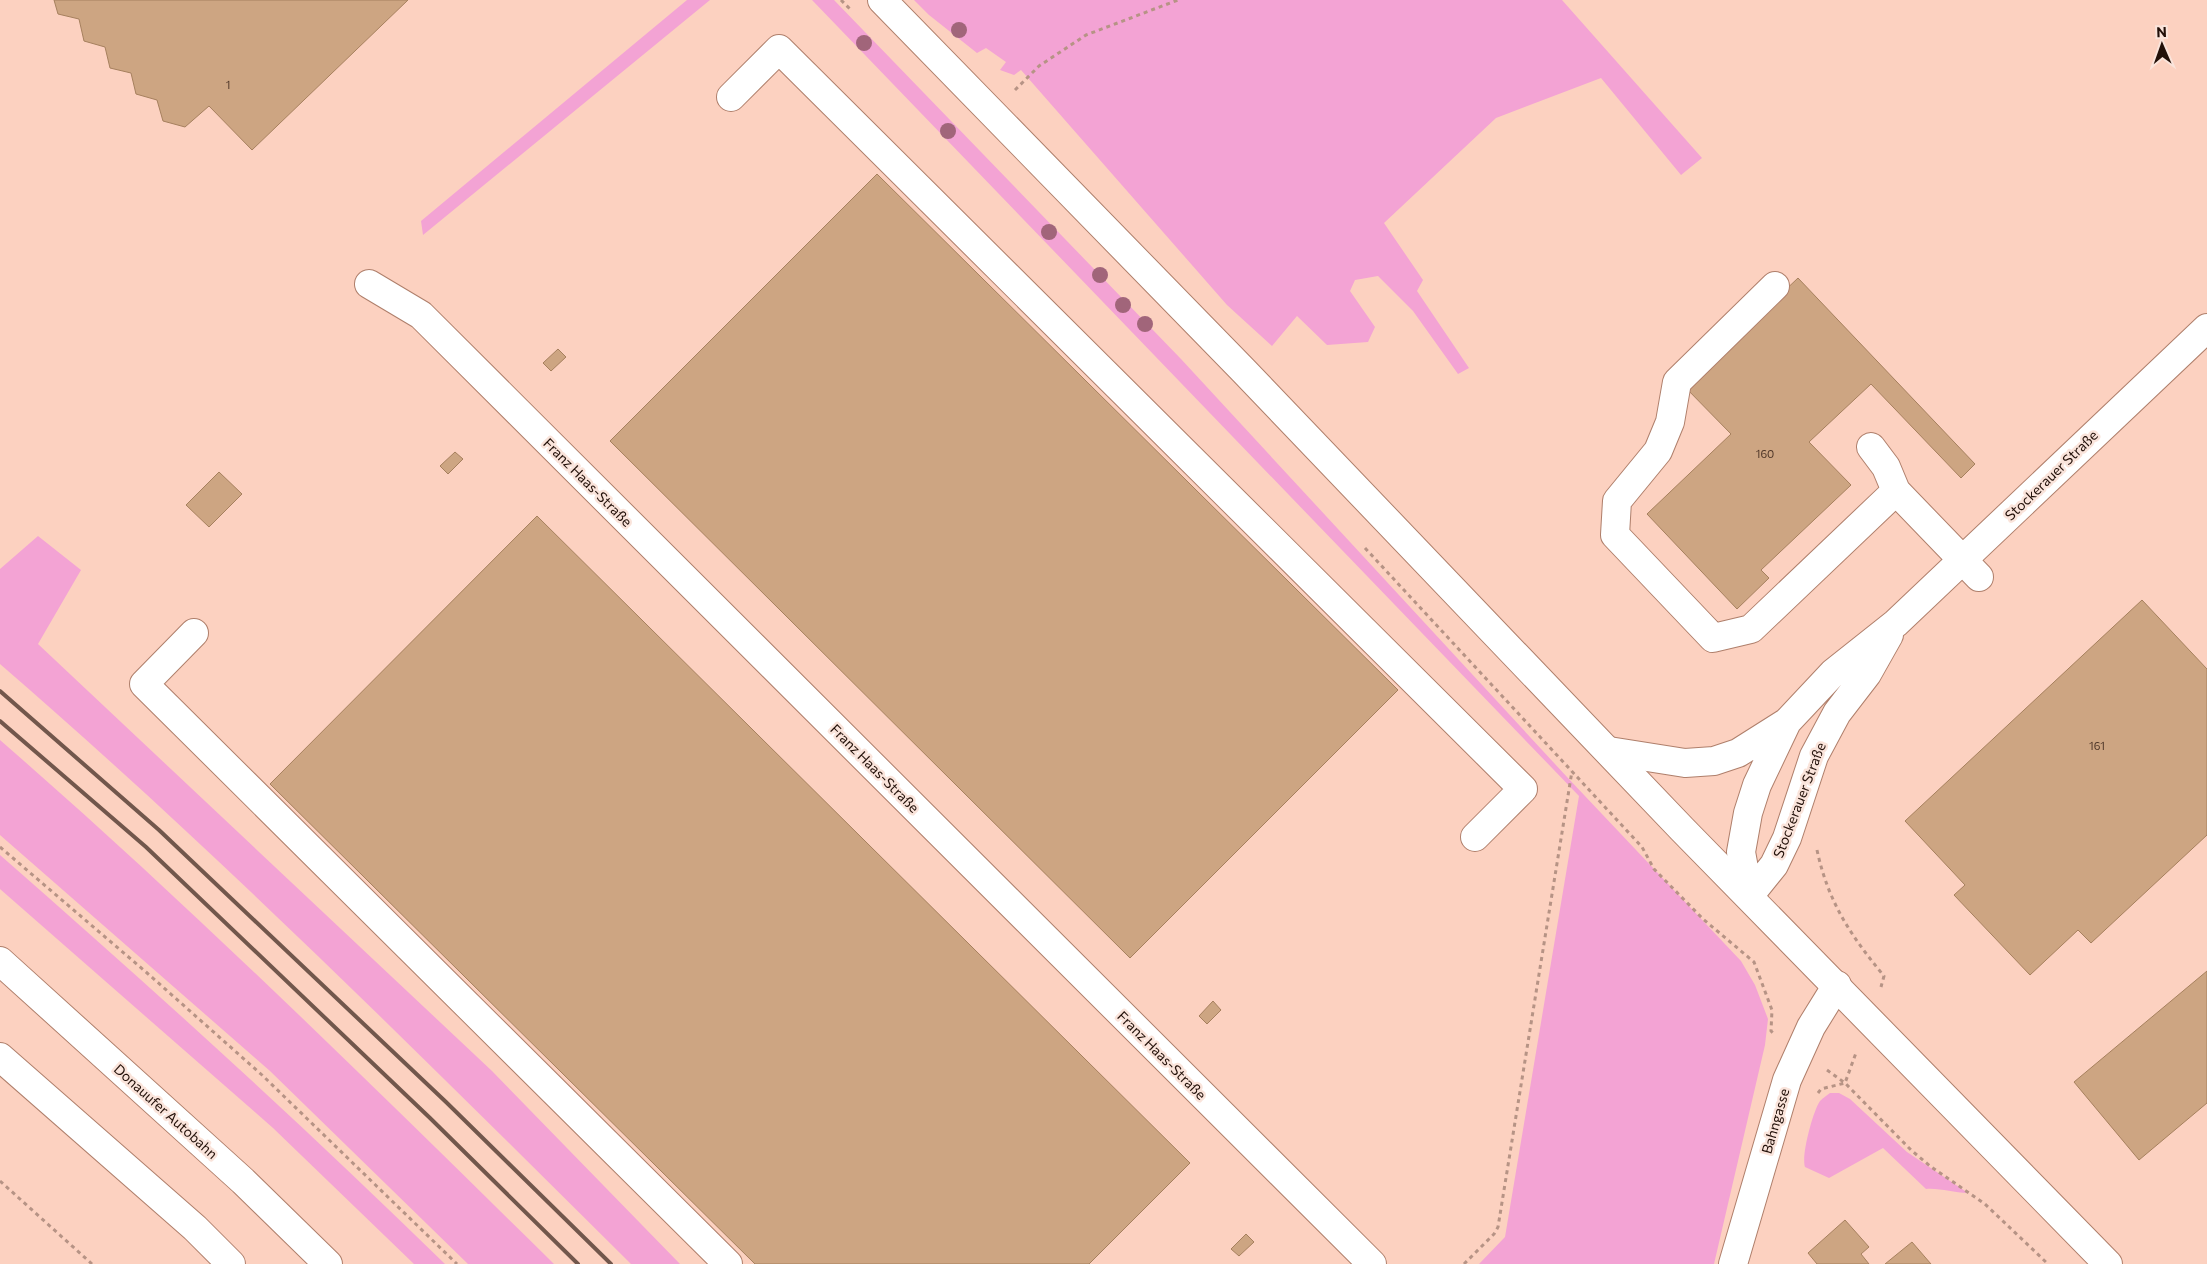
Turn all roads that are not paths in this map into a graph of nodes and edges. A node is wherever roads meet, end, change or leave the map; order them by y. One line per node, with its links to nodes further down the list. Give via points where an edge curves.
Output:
1 (882, 0): 12 (main road)
2 (731, 97): 13 (main road, via 779,49 1510,775 1524,789)
3 (370, 284): 22 (main road, Franz Haas-Straße, via 421,315)
4 (1775, 286): 7 (main road, via 1677,382 1670,422 1658,451 1617,500 1615,535 1712,638 1751,629)
5 (2207, 328): 8 (main road, Stockerauer Straße)
6 (1871, 447): 7 (main road, via 1886,467)
7 (1896, 491): 8 (main road)
8 (1970, 568): 9 (main road, Stockerauer Straße)
9 (1896, 623): 11 (main road, Stockerauer Straße, via 1833,673); 14 (main road, Stockerauer Straße, via 1814,756 1787,838 1774,865)
10 (194, 633): 21 (main road, via 144,684)
11 (1787, 722): 12 (main road, Stockerauer Straße, via 1738,753 1714,761 1685,763); 14 (main road, Stockerauer Straße, via 1757,785 1748,813 1741,852)
12 (1609, 752): 14 (main road)
13 (1475, 837)
14 (1749, 896): 16 (main road)
15 (0, 961): 20 (main road, Donauufer Autobahn, via 243,1181)
16 (1837, 986): 18 (main road, Bahngasse, via 1799,1051 1787,1080); 23 (main road)
17 (0, 1057): 19 (main road, via 195,1228)
18 (1742, 1260)
19 (231, 1264)
20 (328, 1264)
21 (728, 1264)
22 (1372, 1264)
23 (2108, 1264)

